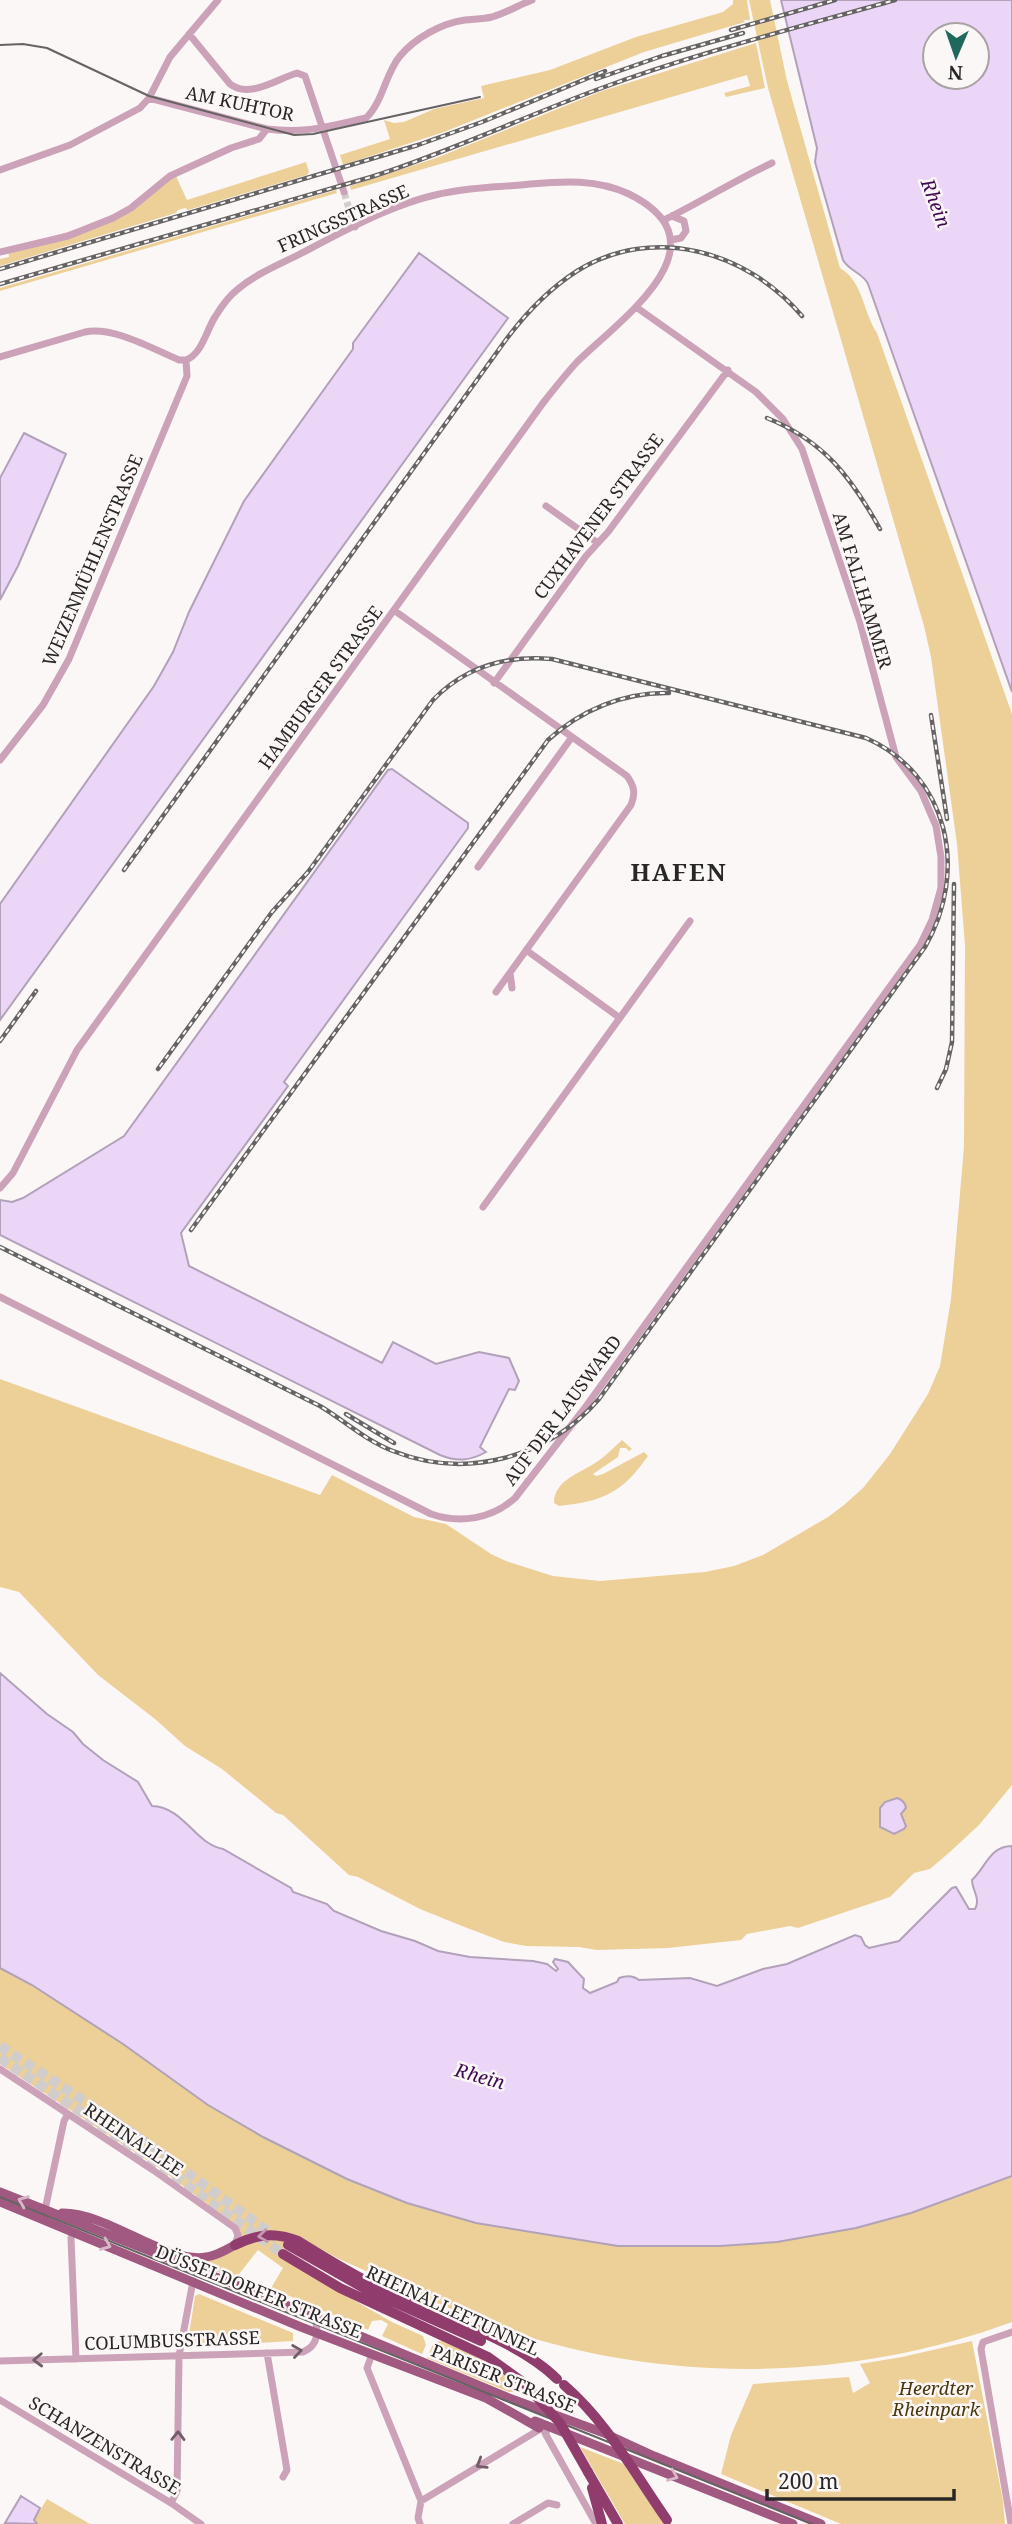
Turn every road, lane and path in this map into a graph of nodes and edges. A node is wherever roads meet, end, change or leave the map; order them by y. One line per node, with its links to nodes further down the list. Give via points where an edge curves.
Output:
1 (218, 0): 3 (street)
2 (532, 0): 5 (street, AM KUHTOR, via 493,17 461,20 428,34 399,57 369,115)
3 (189, 34): 4 (street, via 164,66); 5 (street, via 238,89 251,90 304,74)
4 (149, 98): 6 (street, AM KUHTOR); 8 (street, via 140,108 87,137)
5 (324, 128): 6 (street, AM KUHTOR, via 302,132); 9 (street)
6 (267, 129): 14 (street, via 259,139 170,176 131,208 96,226)
7 (772, 163): 11 (street)
8 (0, 170)
9 (344, 191)
10 (350, 212): 12 (street)
11 (668, 218): 12 (street, FRINGSSTRASSE, via 625,192 562,181 450,192); 13 (street); 13 (street, via 684,221 687,231)
12 (355, 227): 17 (street, FRINGSSTRASSE, via 241,287 214,318 198,352)
13 (671, 240): 15 (street, HAMBURGER STRASSE, via 666,267)
14 (0, 252)
15 (636, 307): 18 (street, AM FALLHAMMER); 21 (street, HAMBURGER STRASSE, via 562,379)
16 (0, 357): 17 (street, via 99,330)
17 (186, 360): 24 (street, WEIZENMÜHLENSTRASSE, via 187,376 69,659 43,705)
18 (728, 370): 20 (street, CUXHAVENER STRASSE); 27 (street, AM FALLHAMMER, via 779,415 799,443 860,622 896,757 932,814 940,842 942,880 937,908)
19 (546, 506): 20 (street)
20 (598, 542): 22 (street, CUXHAVENER STRASSE)
21 (395, 611): 22 (street); 33 (street, HAMBURGER STRASSE, via 77,1051 13,1173)
22 (495, 682): 23 (street)
23 (572, 737): 25 (street); 28 (street, via 627,776 634,797)
24 (0, 760)
25 (478, 867)
26 (690, 921): 32 (street)
27 (920, 945): 35 (street, AUF DER LAUSWARD, via 584,1409 515,1498 491,1513 461,1519 431,1514)
28 (526, 950): 29 (street); 32 (street)
29 (510, 973): 30 (street); 31 (street)
30 (512, 988)
31 (496, 992)
32 (620, 1018): 34 (street)
33 (0, 1188)
34 (483, 1207)
35 (0, 1297)
36 (0, 2069): 37 (street, RHEINALLEE)
37 (68, 2114): 40 (street); 42 (street, RHEINALLEE, via 232,2226 238,2235)
38 (0, 2192): 40 (main road, DÜSSELDORFER STRASSE, one-way to 38)
39 (0, 2202): 40 (main road, DÜSSELDORFER STRASSE)
40 (48, 2214): 41 (main road, DÜSSELDORFER STRASSE); 42 (main road, DÜSSELDORFER STRASSE, via 91,2219 186,2257 207,2257); 44 (main road, DÜSSELDORFER STRASSE)
41 (73, 2232): 43 (main road, DÜSSELDORFER STRASSE, one-way to 43); 51 (street)
42 (235, 2245): 53 (highway, one-way to 42, via 540,2363 363,2280 298,2241 274,2234)
43 (193, 2281): 46 (main road, DÜSSELDORFER STRASSE); 50 (street)
44 (314, 2316): 46 (street); 47 (main road, DÜSSELDORFER STRASSE)
45 (1012, 2333): 75 (street, via 983,2342 981,2349)
46 (318, 2334): 48 (street, COLUMBUSSTRASSE, one-way to 46, via 303,2351); 49 (main road, DÜSSELDORFER STRASSE)
47 (369, 2340): 49 (main road, DÜSSELDORFER STRASSE); 59 (main road, PARISER STRASSE)
48 (267, 2353): 50 (street, COLUMBUSSTRASSE); 61 (street, via 287,2470)
49 (372, 2354): 55 (main road, PARISER STRASSE); 62 (street, via 367,2368)
50 (179, 2356): 51 (street, COLUMBUSSTRASSE); 63 (street, one-way to 50, via 177,2491)
51 (76, 2359): 52 (street, COLUMBUSSTRASSE, one-way to 52)
52 (0, 2361)
53 (560, 2382): 60 (highway, RHEINALLEETUNNEL, bridge, via 516,2355 285,2250 348,2292 488,2357 524,2383 560,2423); 66 (highway, RHEINALLEETUNNEL, bridge, via 611,2434)
54 (0, 2400): 63 (street, SCHANZENSTRASSE)
55 (512, 2412): 56 (main road, PARISER STRASSE); 56 (main road, PARISER STRASSE)
56 (539, 2428): 57 (main road, PARISER STRASSE, via 557,2422); 58 (main road, PARISER STRASSE); 62 (street, one-way to 62); 70 (street)
57 (597, 2434): 58 (main road, via 590,2435); 59 (main road, PARISER STRASSE)
58 (591, 2443): 73 (main road, PARISER STRASSE, one-way to 73)
59 (626, 2444): 74 (main road, PARISER STRASSE)
60 (588, 2472): 71 (highway); 72 (highway, RHEINALLEETUNNEL)
61 (283, 2477)
62 (421, 2501): 68 (street)
63 (172, 2502): 65 (street, SCHANZENSTRASSE)
64 (557, 2505): 69 (street, via 548,2503)
65 (190, 2521): 67 (street, SCHANZENSTRASSE)
66 (669, 2522)
67 (201, 2524)
68 (420, 2524)
69 (513, 2524)
70 (596, 2524)
71 (602, 2524)
72 (618, 2524)
73 (793, 2524)
74 (821, 2524)
75 (1011, 2524)

